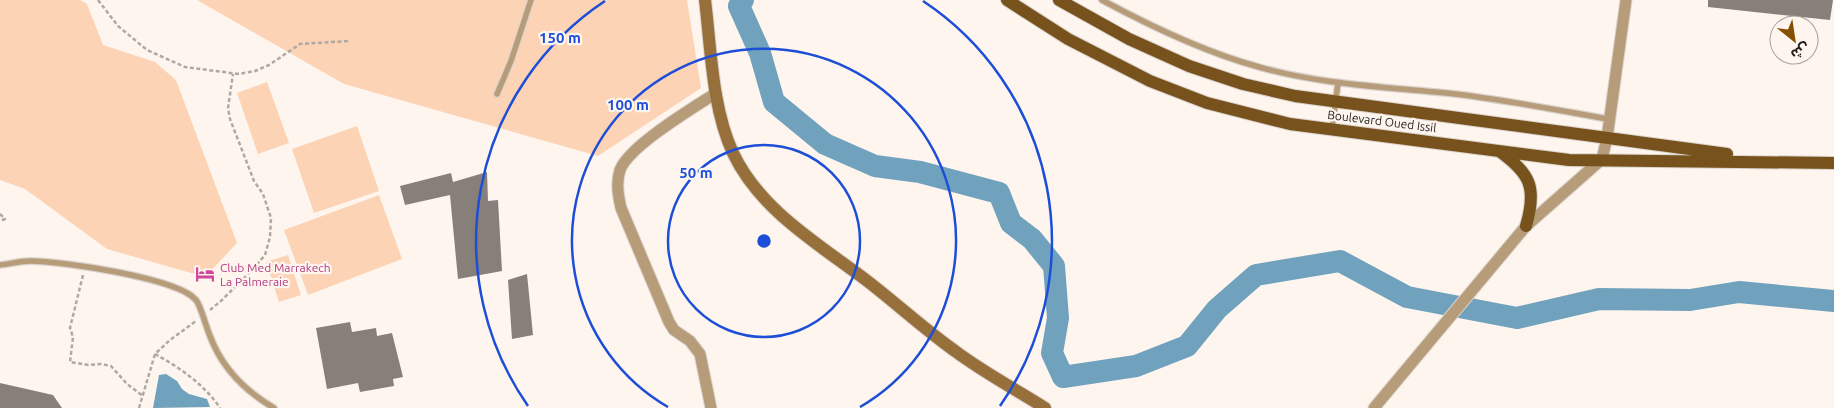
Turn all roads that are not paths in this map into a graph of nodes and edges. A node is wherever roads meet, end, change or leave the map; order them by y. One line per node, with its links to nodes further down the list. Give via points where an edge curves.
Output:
1 (531, 0): 9 (lane)
2 (705, 0): 8 (street)
3 (1007, 0): 12 (main road, Boulevard Oued Issil, via 1068,39 1150,81 1207,103 1290,124)
4 (1059, 0): 10 (main road, Boulevard Oued Issil, via 1129,39 1189,66 1243,84)
5 (1102, 0): 7 (lane, via 1221,56 1261,68)
6 (1626, 0): 11 (street)
7 (1338, 83): 10 (lane); 11 (lane, via 1488,98)
8 (716, 93): 21 (street, via 656,133 621,168 617,181 622,208 662,309 674,330 690,341 700,354); 22 (street, via 733,153 767,202 793,226 897,303 955,351)
9 (497, 94)
10 (1336, 102): 12 (lane); 13 (main road, Boulevard Oued Issil)
11 (1608, 120): 13 (street)
12 (1332, 128): 14 (main road, Boulevard Oued Issil)
13 (1607, 138): 15 (street); 16 (main road, Boulevard Oued Issil)
14 (1497, 150): 15 (main road, Boulevard Oued Issil, via 1569,160); 18 (main road, via 1513,161 1529,183 1532,206)
15 (1602, 159): 16 (main road, Boulevard Oued Issil); 18 (street)
16 (1782, 161): 17 (main road, Boulevard Oued Issil)
17 (1834, 163)
18 (1526, 226): 23 (street)
19 (0, 265): 20 (lane, via 29,261 85,266 138,276 188,292 200,306 215,349 236,380)
20 (274, 408)
21 (711, 408)
22 (1045, 408)
23 (1374, 408)

